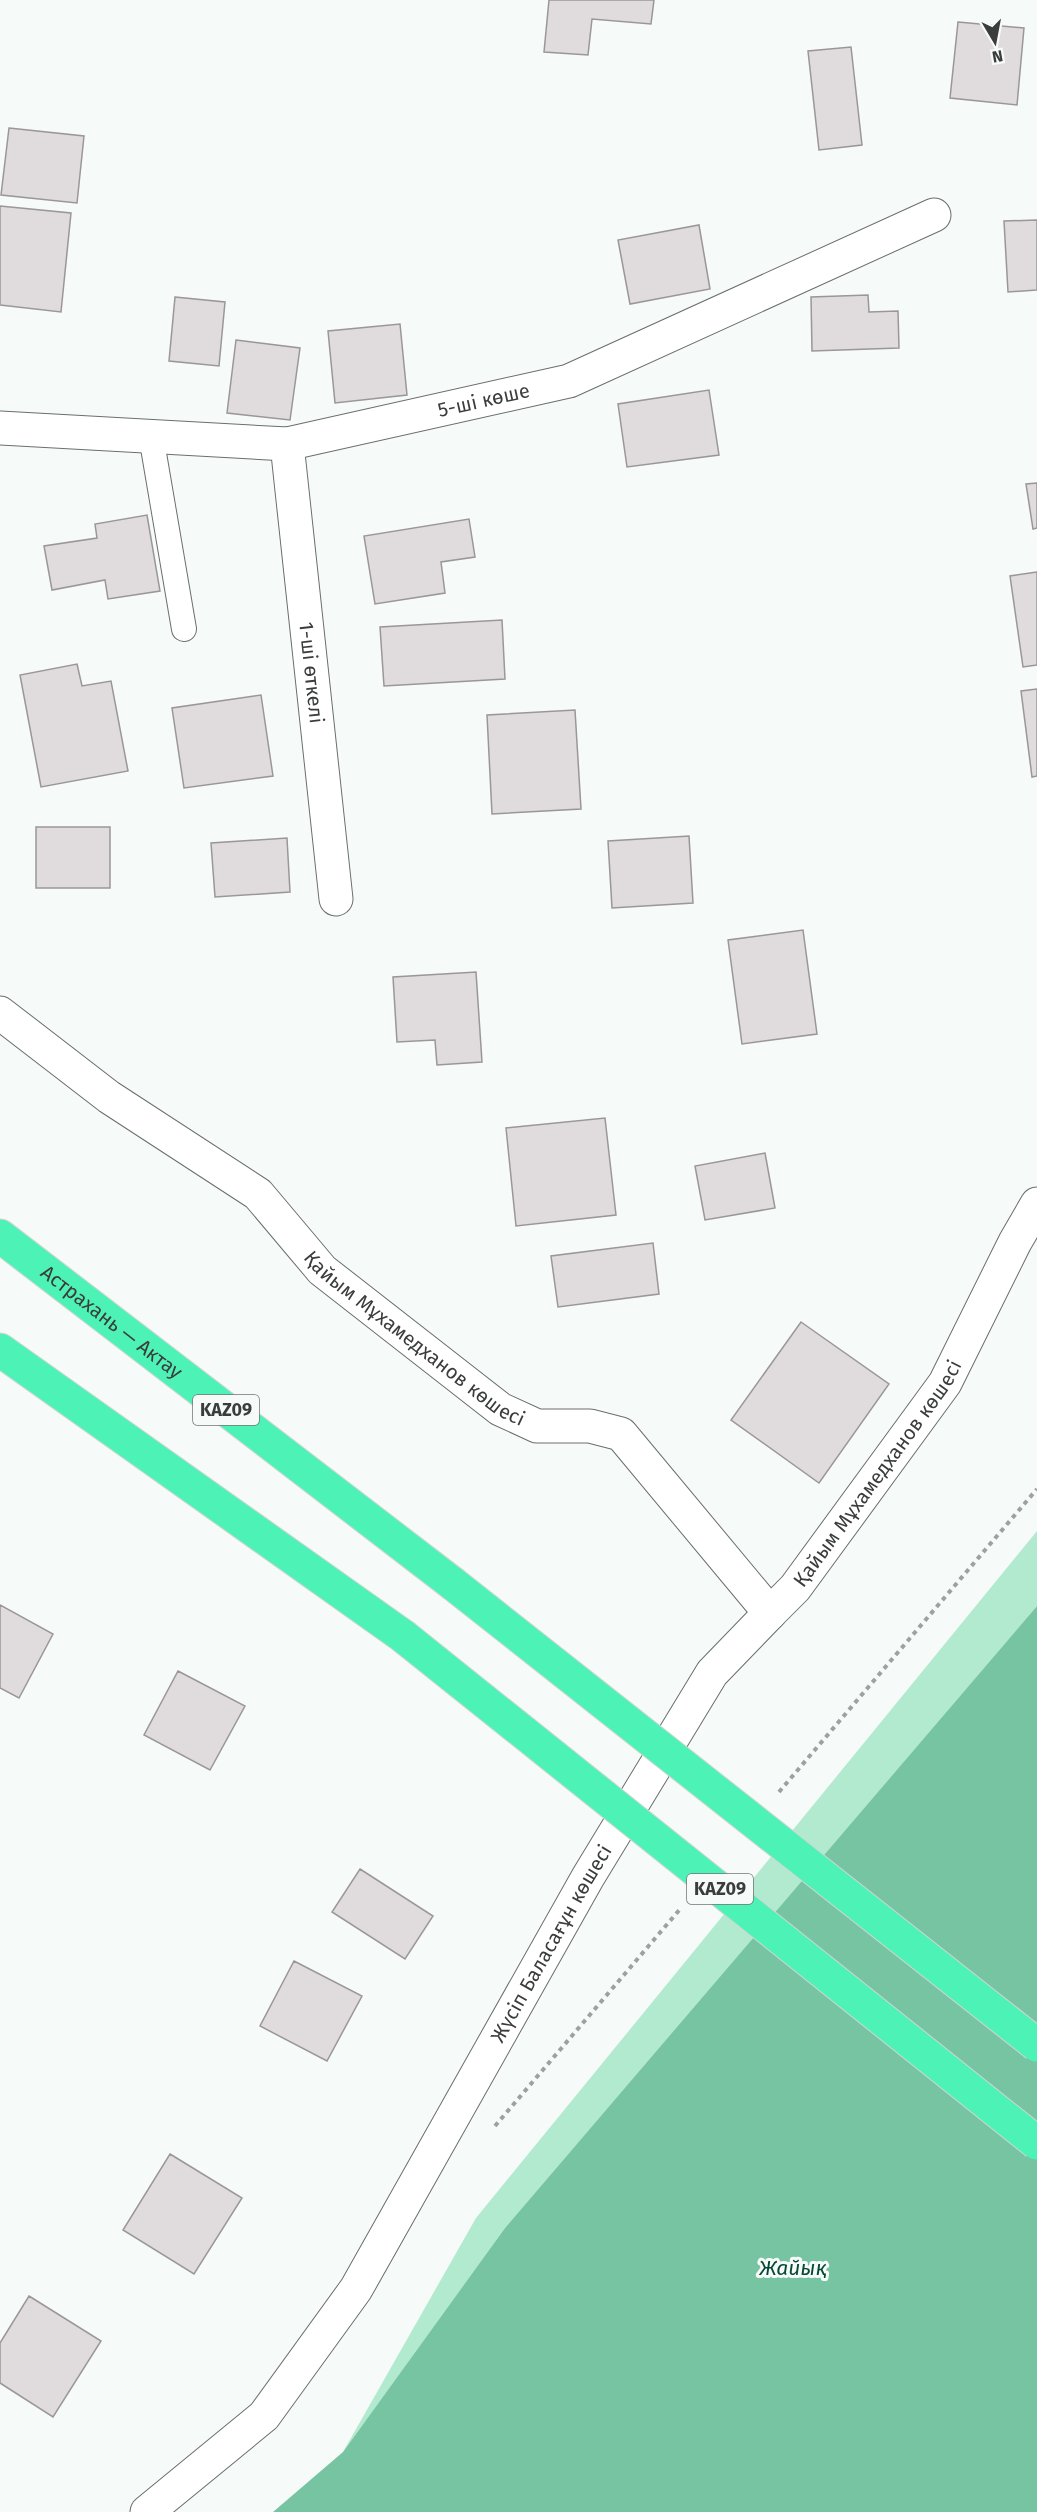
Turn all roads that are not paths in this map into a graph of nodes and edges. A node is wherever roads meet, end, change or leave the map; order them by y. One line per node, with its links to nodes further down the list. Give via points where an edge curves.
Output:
1 (934, 215): 4 (street, 5-шi көше, via 569,381)
2 (0, 428): 3 (street, 5-шi көше)
3 (151, 436): 4 (street, 5-шi көше); 5 (lane)
4 (287, 444): 6 (street, 1-ші өткелі)
5 (184, 629)
6 (336, 899)
7 (0, 1012): 11 (street, Қайым Мұхамедханов көшесi, via 109,1097 258,1194 322,1270 500,1409 537,1426 590,1426 621,1434)
8 (1037, 1204): 11 (street, Қайым Мұхамедханов көшесi, via 945,1383 795,1588)
9 (0, 1236): 12 (highway, Астрахань — Актау / KAZ09, bridge, via 452,1583)
10 (0, 1350): 13 (highway, KAZ09, bridge, via 403,1635)
11 (770, 1613): 14 (street, Жүсіп Баласағұн көшесі, via 712,1673 588,1877 356,2289 264,2416)
12 (1037, 2045)
13 (1037, 2143)
14 (147, 2512)

